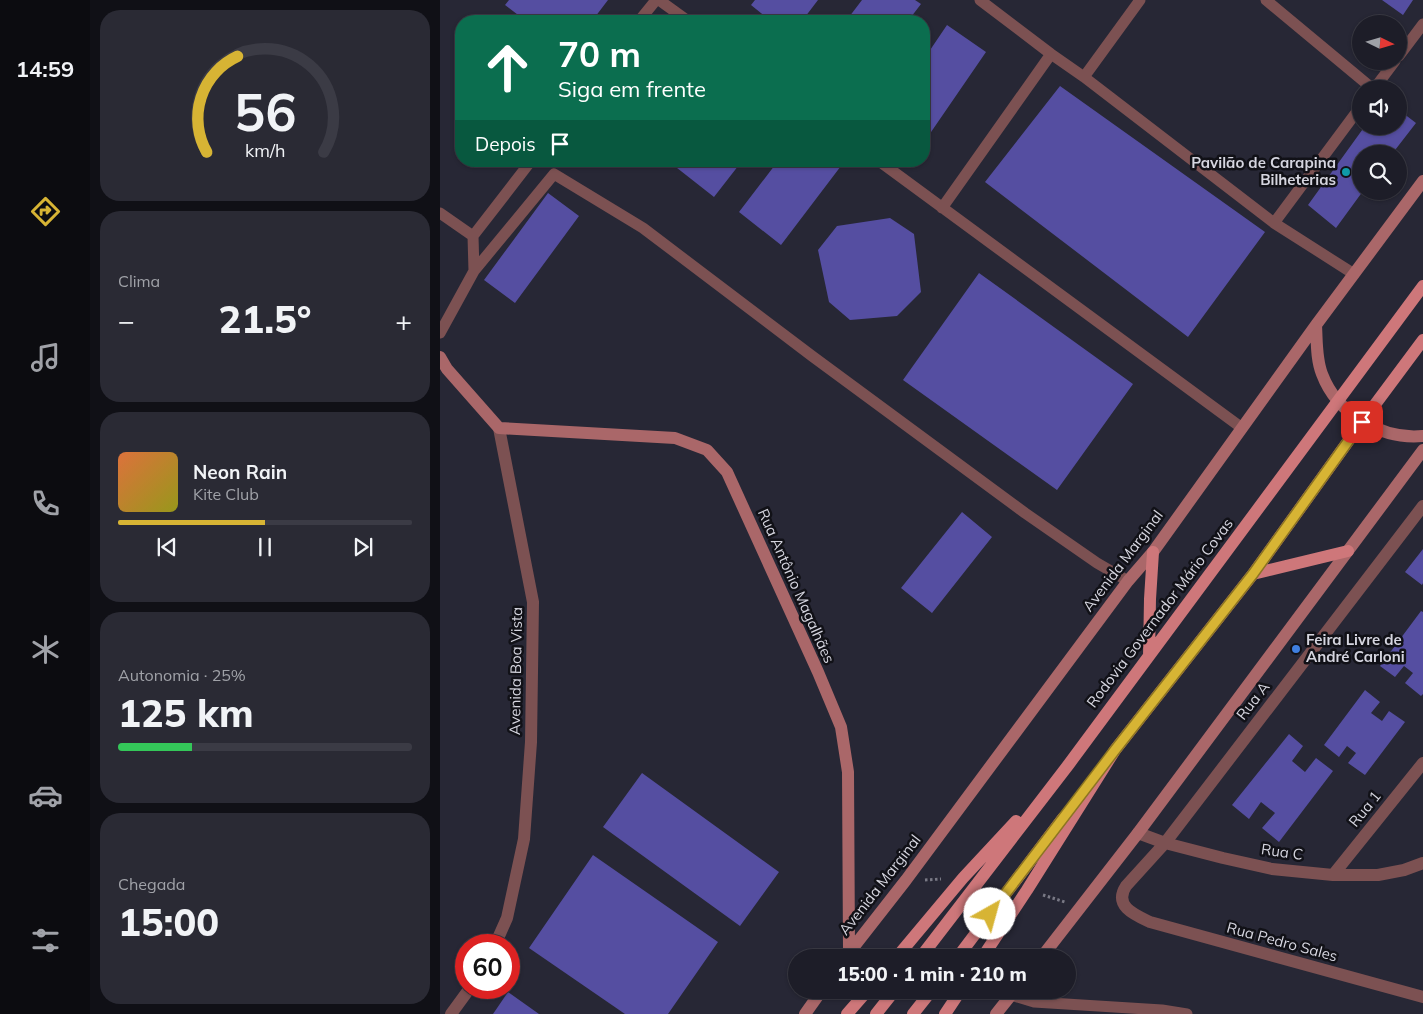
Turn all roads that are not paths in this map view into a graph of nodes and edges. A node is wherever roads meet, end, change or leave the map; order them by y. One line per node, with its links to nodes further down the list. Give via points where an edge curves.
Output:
1 (658, 0): 5 (lane); 6 (lane)
2 (980, 0): 9 (lane)
3 (1140, 0): 10 (lane)
4 (1266, 0): 11 (lane)
5 (645, 15)
6 (679, 15)
7 (1423, 24): 8 (lane)
8 (1408, 44)
9 (1051, 54): 10 (lane); 16 (lane)
10 (1084, 77): 18 (lane)
11 (1363, 80)
12 (1352, 118): 18 (lane)
13 (526, 167): 19 (lane)
14 (887, 167): 16 (lane)
15 (1423, 181): 21 (street, Avenida Marginal)
16 (942, 208): 31 (lane)
17 (440, 213): 19 (lane)
18 (1274, 223): 21 (lane)
19 (473, 236): 20 (lane)
20 (474, 271): 24 (lane); 38 (lane, via 554,174 642,228 1025,513)
21 (1354, 274): 23 (street, Avenida Marginal)
22 (1423, 286): 28 (main road, Rodovia Governador Mário Covas)
23 (1316, 325): 28 (street, via 1322,374); 31 (street, Avenida Marginal)
24 (440, 333)
25 (1423, 340): 29 (main road)
26 (440, 358): 27 (street)
27 (443, 370): 30 (street)
28 (1337, 401): 29 (street); 39 (main road, Rodovia Governador Mário Covas)
29 (1362, 422): 32 (street, via 1389,434); 37 (main road)
30 (500, 428): 48 (street, Avenida Boa Vista, via 534,602 531,742 524,838 508,918); 49 (street, Rua Antônio Magalhães, via 675,438 707,450 727,472 841,728 848,772)
31 (1242, 428): 36 (street, Avenida Marginal)
32 (1423, 436)
33 (1423, 450): 35 (street)
34 (1423, 506): 44 (street, Rua A)
35 (1348, 551): 37 (main road); 43 (street)
36 (1153, 552): 38 (street, Avenida Marginal); 39 (main road)
37 (1253, 574): 40 (main road)
38 (1128, 581): 50 (street, Avenida Marginal)
39 (1149, 656): 41 (main road, Rodovia Governador Mário Covas)
40 (1115, 750): 53 (main road); 54 (main road)
41 (1069, 764): 51 (main road, via 963,878); 52 (main road, Rodovia Governador Mário Covas)
42 (1423, 764): 46 (street, Rua 1)
43 (1138, 833): 44 (street, Rua C); 55 (street)
44 (1165, 843): 46 (street, Rua C, via 1272,869); 47 (street, Rua A, via 1122,892 1124,905)
45 (1423, 863): 46 (street, Rua C, via 1378,875)
46 (1333, 875)
47 (1134, 915): 56 (street, Rua Pedro Sales)
48 (500, 934)
49 (847, 949)
50 (851, 949)
51 (904, 949)
52 (927, 949)
53 (964, 949)
54 (988, 949)
55 (1048, 949)
56 (1423, 997)
57 (462, 999): 65 (street)
58 (816, 999): 66 (street)
59 (860, 999): 67 (main road)
60 (888, 999): 68 (main road)
61 (925, 999): 69 (main road)
62 (955, 999): 70 (main road)
63 (1008, 999): 71 (street)
64 (1027, 999): 72 (lane)
65 (451, 1014)
66 (805, 1014)
67 (847, 1014)
68 (876, 1014)
69 (913, 1014)
70 (945, 1014)
71 (996, 1014)
72 (1186, 1014)

